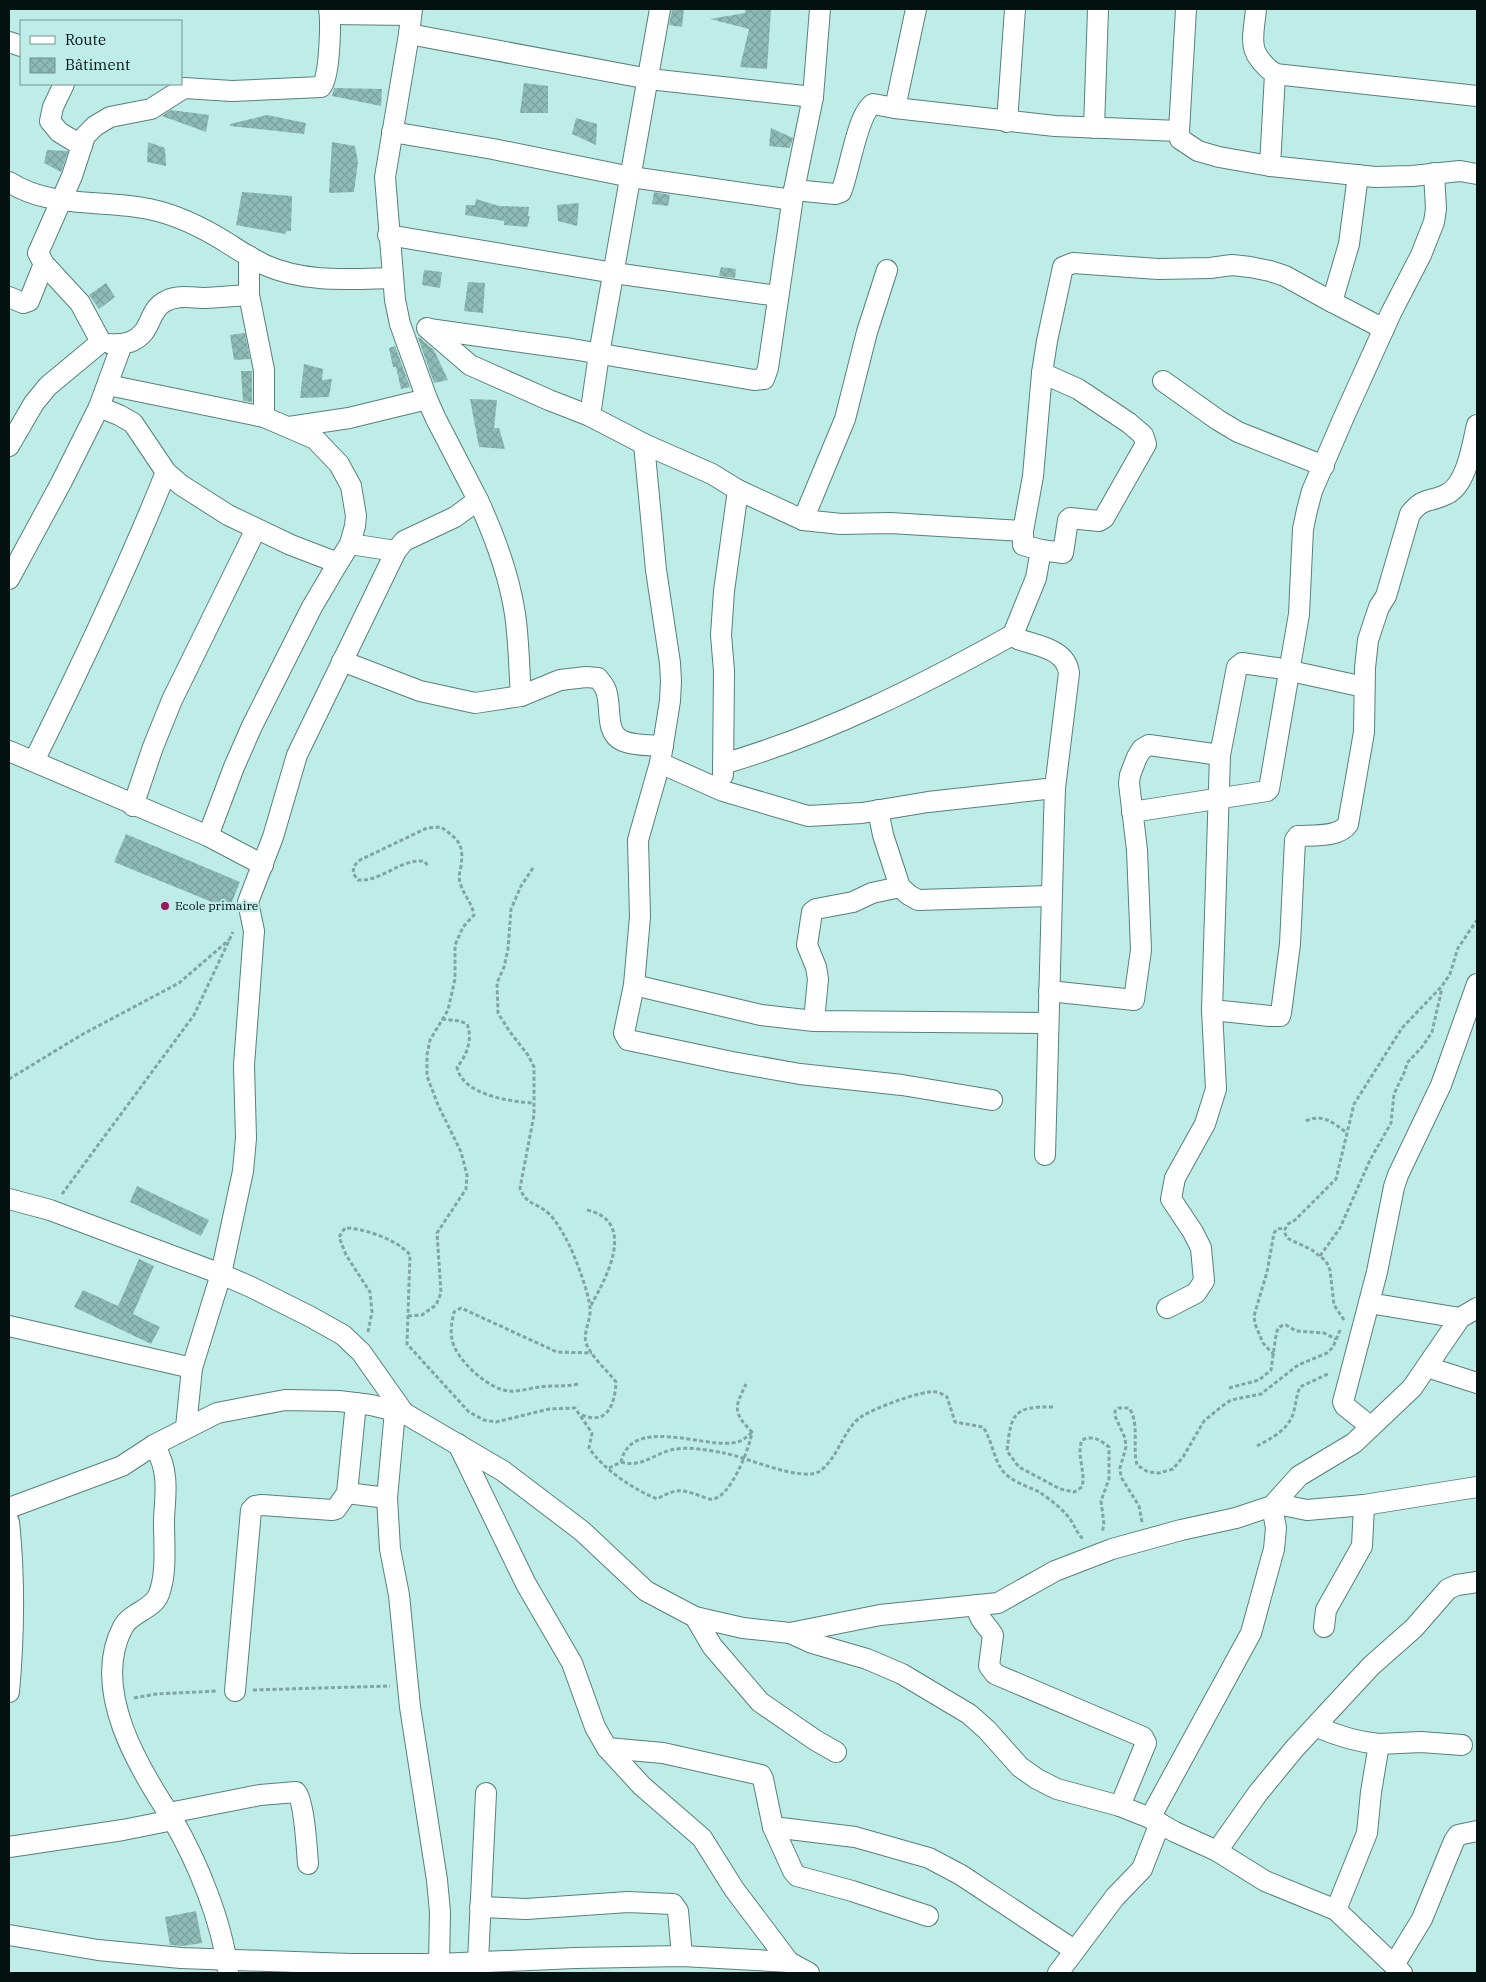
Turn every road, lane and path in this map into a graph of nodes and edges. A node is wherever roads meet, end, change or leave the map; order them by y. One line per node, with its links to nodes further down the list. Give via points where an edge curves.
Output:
1 (660, 9): 11 (street)
2 (820, 9): 14 (street)
3 (916, 9): 15 (street)
4 (1015, 9): 16 (street)
5 (1098, 9): 17 (street)
6 (1186, 9): 18 (street)
7 (1256, 9): 10 (street, via 1252,42 1256,57)
8 (330, 12): 9 (street); 20 (street, via 325,82 321,87 232,91 184,88 151,109 110,117 90,130)
9 (411, 19): 11 (street); 19 (street)
10 (1275, 74): 13 (street); 21 (street)
11 (649, 79): 14 (street); 25 (street)
12 (64, 85): 20 (street, via 50,121 59,132)
13 (1477, 96)
14 (813, 97): 27 (street)
15 (896, 108): 16 (street); 27 (street, via 873,104 866,112 840,192)
16 (1006, 122): 17 (street)
17 (1094, 128): 18 (street)
18 (1179, 131): 21 (street, via 1180,139 1198,151)
19 (392, 132): 25 (street); 29 (street, via 385,177)
20 (82, 146): 28 (street)
21 (1270, 166): 24 (street)
22 (1434, 173): 23 (street, via 1460,171); 24 (street); 41 (street, via 1434,222)
23 (1477, 174)
24 (1358, 175): 38 (street, via 1349,244)
25 (631, 177): 27 (street); 33 (street)
26 (9, 182): 28 (street)
27 (793, 195): 36 (street)
28 (61, 201): 30 (street, via 148,208 178,216); 31 (street, via 39,251)
29 (388, 235): 33 (street); 34 (street)
30 (249, 256): 34 (street, via 264,265 303,277); 35 (street)
31 (44, 264): 37 (street, via 29,302); 42 (street, via 80,303)
32 (887, 270): 61 (street, via 845,419)
33 (614, 273): 36 (street); 44 (street)
34 (392, 278): 39 (street)
35 (249, 296): 43 (street, via 167,300 156,309 145,332); 52 (street, via 264,370)
36 (778, 296): 44 (street, via 764,379)
37 (9, 297)
38 (1332, 302): 41 (street); 45 (street, via 1285,276 1250,266 1158,269 1069,264 1063,267)
39 (400, 324): 40 (street); 48 (street)
40 (429, 329): 44 (street); 50 (street, via 470,365)
41 (1384, 329): 57 (street)
42 (101, 342): 43 (street); 51 (street)
43 (122, 344): 47 (street)
44 (600, 354): 50 (street)
45 (1042, 373): 63 (street); 65 (street, via 1078,389 1129,423 1143,435 1146,444 1104,518 1099,521 1070,518 1064,553)
46 (1163, 381): 57 (street, via 1238,432)
47 (108, 384): 49 (street); 52 (street)
48 (428, 398): 54 (street, via 349,418); 60 (street)
49 (99, 407): 58 (street, via 133,423); 68 (street)
50 (590, 416): 55 (street)
51 (16, 417): 56 (street)
52 (264, 417): 54 (street)
53 (1477, 425): 72 (street, via 1470,456 1456,488 1424,501 1410,514 1386,596 1368,640)
54 (287, 427): 64 (street, via 315,439 346,474 356,516)
55 (644, 444): 59 (street, via 712,474); 75 (street, via 656,570 670,663 670,701)
56 (9, 446)
57 (1324, 466): 71 (street, via 1312,492 1304,529 1299,614)
58 (166, 472): 62 (street, via 228,515); 77 (street, via 145,526)
59 (738, 490): 61 (street); 78 (street, via 721,635)
60 (478, 500): 66 (street, via 455,516 404,541); 73 (street, via 511,590 516,616)
61 (802, 520): 63 (street)
62 (256, 529): 67 (street); 82 (street, via 172,700)
63 (1023, 531): 65 (street, via 1023,545)
64 (350, 544): 66 (street); 67 (street)
65 (1041, 550): 69 (street, via 1036,578)
66 (396, 551): 70 (street)
67 (338, 563): 85 (street, via 252,726)
68 (9, 578)
69 (1014, 634): 78 (street, via 871,709 764,752); 79 (street, via 1018,639 1059,654 1068,666)
70 (342, 661): 73 (street, via 420,691 475,702); 86 (street, via 297,755)
71 (1290, 671): 72 (street); 76 (street, via 1242,662 1238,665); 81 (street, via 1269,789)
72 (1364, 687): 98 (street, via 1364,732 1348,824 1338,833 1298,836 1295,840 1290,944 1280,1016)
73 (521, 696): 75 (street, via 560,680 598,678 606,689 610,720 616,736)
74 (9, 751): 77 (street)
75 (662, 755): 80 (street); 95 (street, via 638,845 640,917)
76 (1220, 755): 81 (street); 84 (street, via 1145,746 1130,775)
77 (34, 760): 82 (street)
78 (723, 764): 80 (street)
79 (1055, 788): 83 (street); 90 (street)
80 (723, 791): 83 (street, via 808,816 842,816)
81 (1220, 797): 84 (street); 98 (street)
82 (133, 806): 85 (street)
83 (878, 810): 89 (street)
84 (1132, 812): 97 (street, via 1137,850 1141,950 1134,1000)
85 (208, 836): 86 (street)
86 (263, 865): 91 (street)
87 (428, 867): 99 (path, via 424,861 414,860 368,881 358,880 353,873 360,860 427,828 442,827 456,838 463,852 459,879 462,890 473,905 474,915 463,926 454,945 455,978 448,1010)
88 (532, 868): 104 (path, via 512,909 508,949 497,983 497,998 498,1013 534,1067)
89 (900, 886): 90 (street, via 918,900); 100 (street, via 812,912 807,945 818,979)
90 (1052, 896): 97 (street)
91 (248, 902): 93 (path); 113 (street, via 254,931 244,1066 246,1138 243,1171)
92 (1477, 920): 96 (path, via 1458,948 1450,974)
93 (230, 939): 102 (path, via 179,983 83,1034); 109 (path, via 194,1015)
94 (1477, 984): 114 (street, via 1441,1085 1398,1175)
95 (634, 985): 100 (street, via 761,1015); 103 (street, via 624,1033 628,1040 800,1074 902,1084)
96 (1442, 986): 106 (path, via 1402,1028 1380,1060 1354,1104); 112 (path, via 1432,1032 1407,1063 1394,1094 1391,1123 1370,1160 1340,1228)
97 (1049, 991): 101 (street)
98 (1212, 1010): 116 (street, via 1216,1089 1205,1124 1175,1178 1171,1199 1201,1248 1204,1281 1196,1293)
99 (442, 1019): 104 (path, via 460,1021 470,1031 468,1048 458,1067 462,1080 501,1099); 118 (path, via 430,1040 427,1076 461,1152 467,1175 466,1190 438,1233 441,1293 436,1305 422,1315)
100 (814, 1021): 101 (street)
101 (1047, 1023): 107 (street)
102 (9, 1079)
103 (992, 1100)
104 (534, 1103): 115 (path, via 520,1188 529,1202 554,1219 566,1239)
105 (1306, 1121): 106 (path, via 1326,1119)
106 (1347, 1133): 111 (path, via 1336,1179)
107 (1045, 1155)
108 (9, 1199): 109 (street)
109 (50, 1210): 113 (street)
110 (587, 1210): 115 (path, via 598,1212 614,1229 611,1262)
111 (1286, 1228): 112 (path, via 1287,1238); 126 (path, via 1277,1229 1274,1233 1254,1316 1263,1343)
112 (1320, 1256): 121 (path, via 1330,1270 1334,1305 1344,1320)
113 (221, 1274): 123 (street, via 311,1317 343,1335); 128 (street)
114 (1369, 1304): 119 (street); 138 (street, via 1343,1402)
115 (590, 1306): 124 (path, via 585,1336)
116 (1167, 1308)
117 (1477, 1308): 119 (street)
118 (408, 1316): 123 (path, via 410,1254 405,1248 378,1235 345,1228 339,1238 370,1292 372,1312); 137 (path, via 407,1344 469,1412 496,1422 549,1409 575,1408)
119 (1460, 1318): 127 (street)
120 (9, 1326): 128 (street)
121 (1336, 1339): 122 (path); 126 (path, via 1324,1333 1296,1331 1283,1325 1278,1328)
122 (1333, 1347): 125 (path); 156 (path, via 1328,1353 1298,1365 1261,1394 1231,1400 1221,1407 1204,1421 1173,1469 1148,1472 1137,1465 1132,1413 1124,1407 1115,1411 1126,1447 1121,1477 1139,1506)
123 (360, 1352): 136 (street)
124 (592, 1353): 131 (path, via 557,1352 461,1308 454,1312 452,1341 472,1370 492,1386 510,1392); 137 (path, via 616,1382 616,1393 614,1403 598,1418)
125 (1334, 1355)
126 (1274, 1356): 133 (path, via 1271,1370 1259,1380)
127 (1427, 1367): 130 (street); 138 (street, via 1412,1388)
128 (192, 1368): 139 (street)
129 (1333, 1370): 143 (path, via 1300,1387 1293,1415 1286,1426)
130 (1477, 1383)
131 (578, 1384)
132 (746, 1384): 140 (path, via 737,1403 740,1418)
133 (1229, 1388)
134 (356, 1403): 136 (street); 139 (street, via 285,1400 217,1413); 148 (street)
135 (1053, 1407): 154 (path, via 1031,1406 1015,1417 1010,1426 1007,1451 1019,1467 1060,1489 1074,1492 1082,1487 1084,1478 1078,1449 1082,1440 1088,1437 1098,1439 1109,1447 1109,1479 1101,1501 1104,1524 1102,1534)
136 (400, 1412): 141 (street); 149 (street)
137 (582, 1414): 146 (path, via 592,1433 589,1448)
138 (1370, 1426): 150 (street, via 1354,1443 1299,1476)
139 (186, 1427): 142 (street)
140 (752, 1432): 144 (path); 145 (path, via 743,1440 732,1443 672,1436 645,1439 630,1443)
141 (458, 1444): 159 (street, via 503,1471 582,1531 646,1591); 169 (street, via 526,1584 572,1663)
142 (154, 1445): 152 (street, via 122,1466); 165 (street, via 165,1477 164,1567 159,1595 154,1602 129,1618 121,1632 111,1669)
143 (1257, 1446)
144 (744, 1457): 145 (path, via 683,1449 671,1450 631,1465); 146 (path, via 737,1476 719,1498 712,1500 680,1490 657,1498 632,1486); 155 (path, via 793,1474 811,1475 831,1460 857,1420 879,1407 936,1392 947,1398 955,1422 983,1427 1003,1472 1055,1504 1073,1524 1076,1533 1084,1540)
145 (621, 1462): 146 (path)
146 (609, 1468)
147 (1477, 1487): 151 (street)
148 (347, 1493): 149 (street); 163 (street, via 332,1510 271,1504 255,1506 251,1510)
149 (387, 1498): 162 (street, via 390,1550 399,1595)
150 (1274, 1505): 151 (street, via 1307,1510); 156 (street, via 1236,1518); 174 (street, via 1274,1549 1251,1633)
151 (1364, 1505): 160 (street, via 1362,1546 1326,1610)
152 (9, 1508)
153 (9, 1522): 164 (street, via 13,1628)
154 (1096, 1539)
155 (1090, 1540)
156 (1145, 1540): 158 (street, via 1055,1571 998,1603)
157 (1477, 1582): 166 (street, via 1457,1584 1448,1589)
158 (977, 1605): 161 (street, via 880,1615); 172 (street, via 982,1624 993,1635 989,1666 995,1674 1146,1739)
159 (695, 1617): 161 (street); 170 (street, via 712,1646 760,1702 798,1730)
160 (1324, 1627)
161 (790, 1634): 172 (street, via 902,1674 969,1714 1020,1767 1037,1779 1078,1796)
162 (408, 1685): 163 (path); 189 (street, via 440,1912)
163 (235, 1690): 165 (path, via 156,1694)
164 (9, 1692)
165 (116, 1701): 173 (street, via 132,1751)
166 (1317, 1726): 167 (street, via 1357,1742); 178 (street, via 1258,1792)
167 (1379, 1744): 168 (street, via 1421,1742); 181 (street, via 1367,1833)
168 (1462, 1745)
169 (607, 1748): 175 (street, via 663,1753 757,1774 763,1779); 187 (street, via 642,1786 702,1838 734,1889)
170 (836, 1752)
171 (486, 1793): 180 (street)
172 (1120, 1806): 174 (street)
173 (171, 1816): 177 (street, via 123,1830); 179 (street, via 260,1795 296,1792 302,1807); 188 (street, via 183,1836 213,1910)
174 (1155, 1820): 178 (street); 184 (street, via 1142,1868)
175 (773, 1827): 182 (street, via 797,1876); 184 (street, via 855,1837 929,1858 961,1875)
176 (1477, 1831): 191 (street, via 1458,1835 1454,1841)
177 (9, 1847)
178 (1217, 1851): 181 (street, via 1265,1881)
179 (308, 1864)
180 (480, 1907): 185 (street, via 526,1909 628,1902 673,1904 678,1911); 186 (street)
181 (1336, 1910): 191 (street)
182 (928, 1916)
183 (9, 1935): 188 (street)
184 (1074, 1950): 193 (street)
185 (682, 1956): 187 (street); 190 (street)
186 (478, 1961): 189 (street); 190 (street)
187 (789, 1962): 192 (street)
188 (227, 1966): 189 (street, via 350,1964)
189 (433, 1967)
190 (531, 1967)
191 (1398, 1969)
192 (809, 1973)
193 (1058, 1973)

